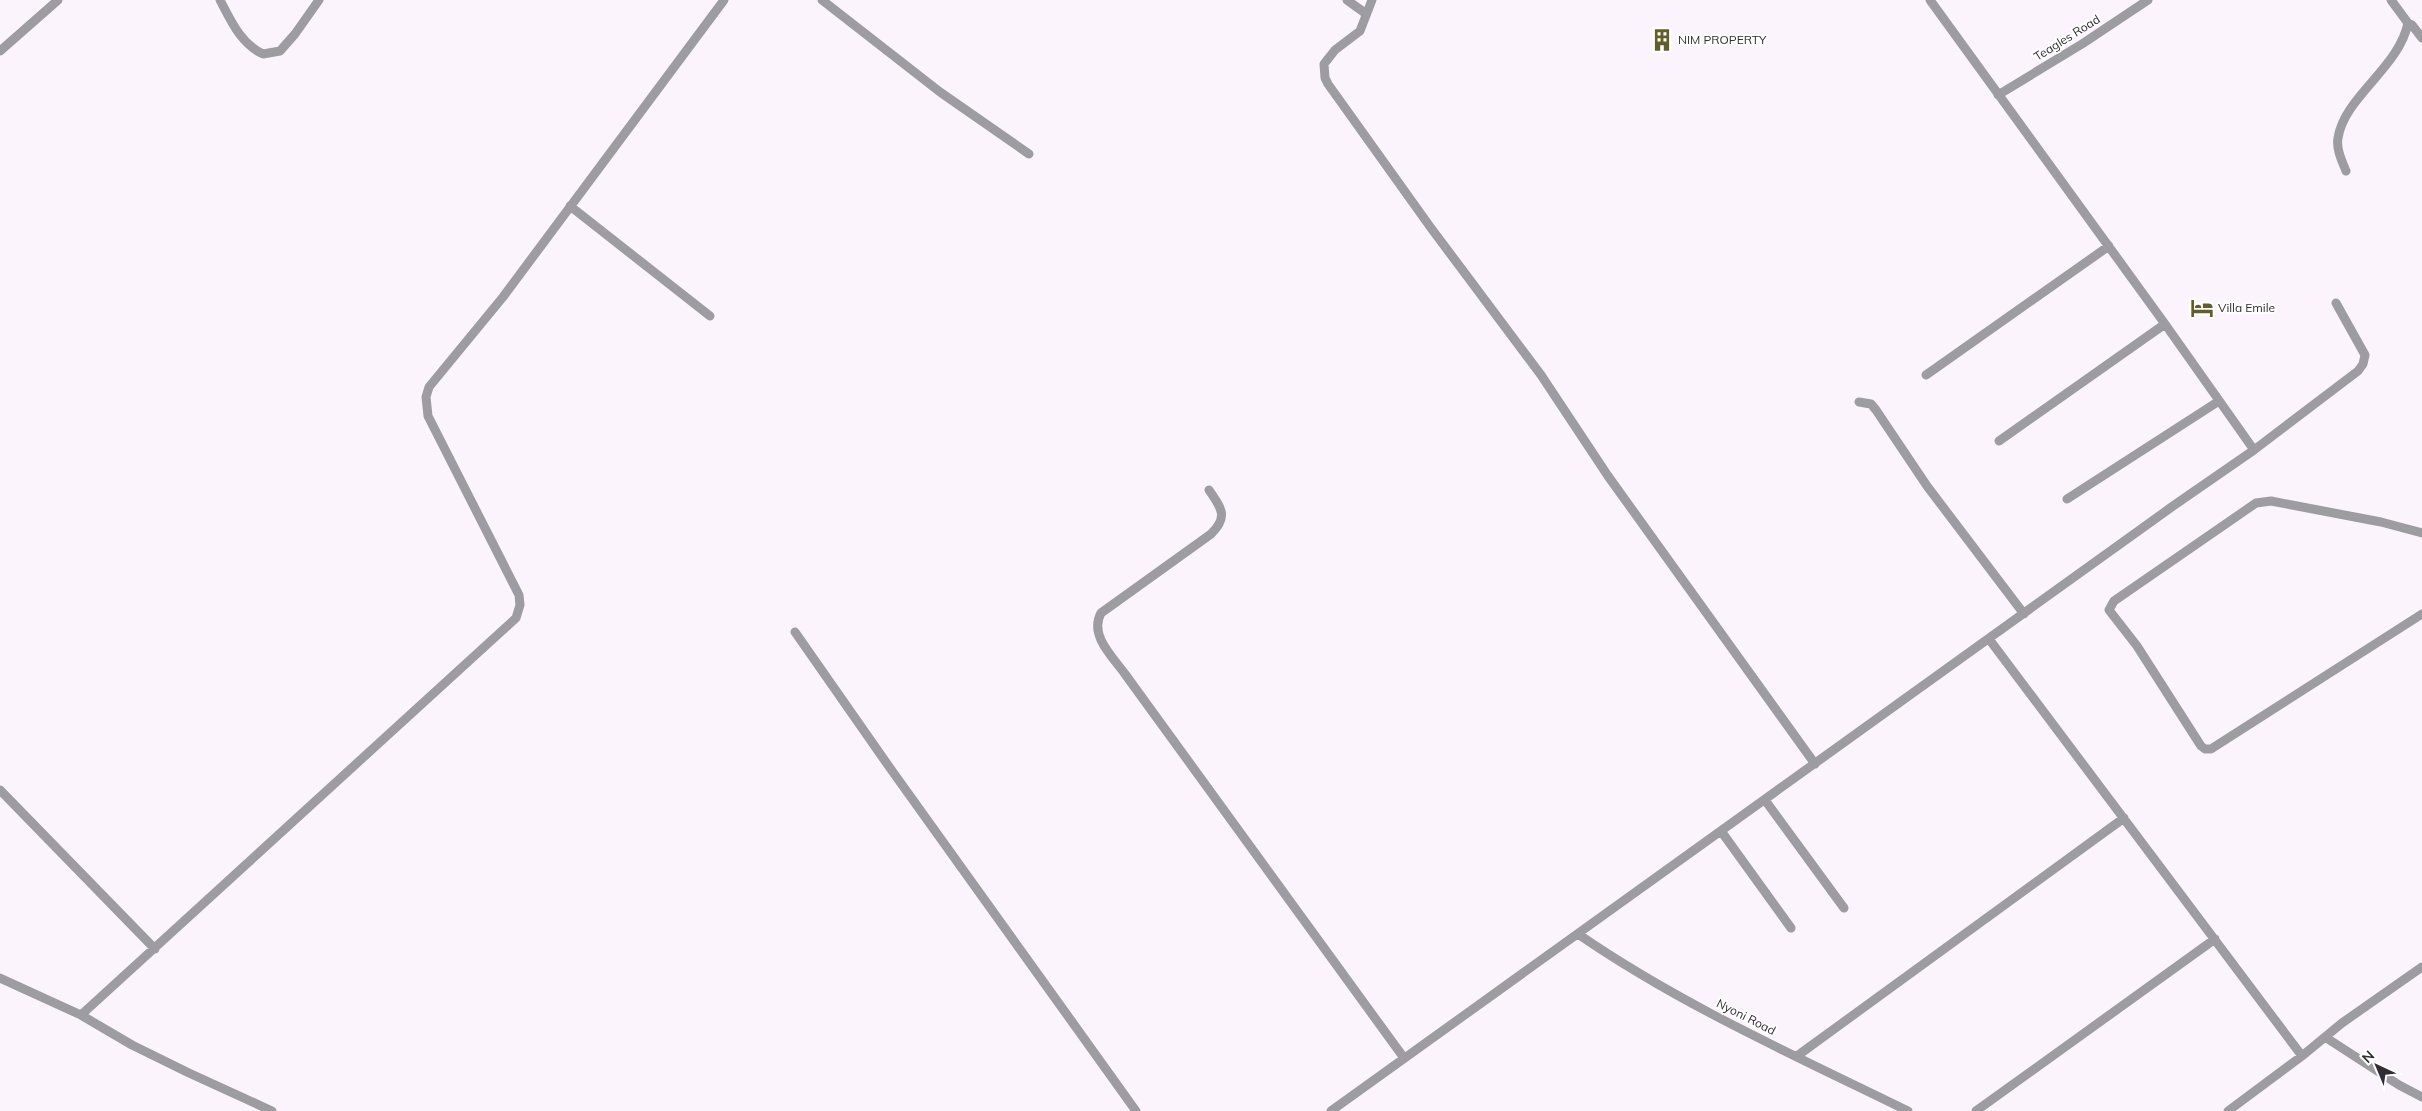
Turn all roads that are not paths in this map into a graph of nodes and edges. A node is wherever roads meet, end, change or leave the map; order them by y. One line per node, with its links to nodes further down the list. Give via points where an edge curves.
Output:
1 (58, 0): 15 (street)
2 (220, 0): 3 (street, via 235,29 254,50 263,54 280,51)
3 (319, 0)
4 (724, 0): 19 (street)
5 (822, 0): 17 (street, via 940,92)
6 (1347, 0): 11 (street)
7 (1372, 0): 11 (street)
8 (1930, 0): 16 (street)
9 (2148, 0): 16 (street, Teagles Road)
10 (2391, 0): 13 (street)
11 (1365, 14): 36 (street, via 1360,31 1335,50 1324,64 1328,84 1430,228 1541,375 1608,476)
12 (2422, 20): 13 (street)
13 (2410, 24): 14 (street); 18 (street, via 2390,61 2342,124 2338,149)
14 (2422, 38)
15 (0, 51)
16 (1998, 95): 20 (street)
17 (1029, 154)
18 (2346, 171)
19 (570, 206): 22 (street); 45 (street, via 503,297 429,387 426,397 428,416 519,594 516,618)
20 (2108, 246): 23 (street); 24 (street)
21 (2336, 303): 28 (street, via 2365,355 2363,364)
22 (710, 316)
23 (2165, 324): 25 (street); 27 (street)
24 (1926, 375)
25 (2219, 401): 28 (street); 30 (street)
26 (1859, 402): 32 (street, via 1871,404 1876,410 1927,486)
27 (1999, 441)
28 (2254, 450): 32 (street)
29 (1209, 490): 52 (street, via 1223,516 1219,526 1101,613 1096,630)
30 (2066, 499)
31 (2422, 532): 33 (street, via 2271,501 2256,503 2114,601 2109,610 2137,646 2205,749)
32 (2024, 614): 35 (street)
33 (2422, 614)
34 (795, 632): 55 (street)
35 (1989, 639): 36 (street); 39 (street)
36 (1815, 764): 38 (street)
37 (0, 790): 45 (street)
38 (1765, 800): 40 (street); 41 (street)
39 (2124, 818): 44 (street); 50 (street)
40 (1721, 831): 42 (street); 43 (street)
41 (1844, 908)
42 (1791, 928)
43 (1578, 934): 50 (street, Nyoni Road, via 1711,1013); 52 (street)
44 (2215, 939): 51 (street); 58 (street)
45 (155, 949): 48 (street)
46 (2422, 967): 49 (street)
47 (0, 978): 48 (street)
48 (81, 1015): 54 (street, via 132,1045)
49 (2325, 1037): 51 (street); 53 (street)
50 (1797, 1056): 57 (street, Nyoni Road)
51 (2302, 1056): 59 (street)
52 (1404, 1058): 56 (street)
53 (2422, 1097)
54 (272, 1111)
55 (1136, 1111)
56 (1331, 1111)
57 (1908, 1111)
58 (1976, 1111)
59 (2228, 1111)

